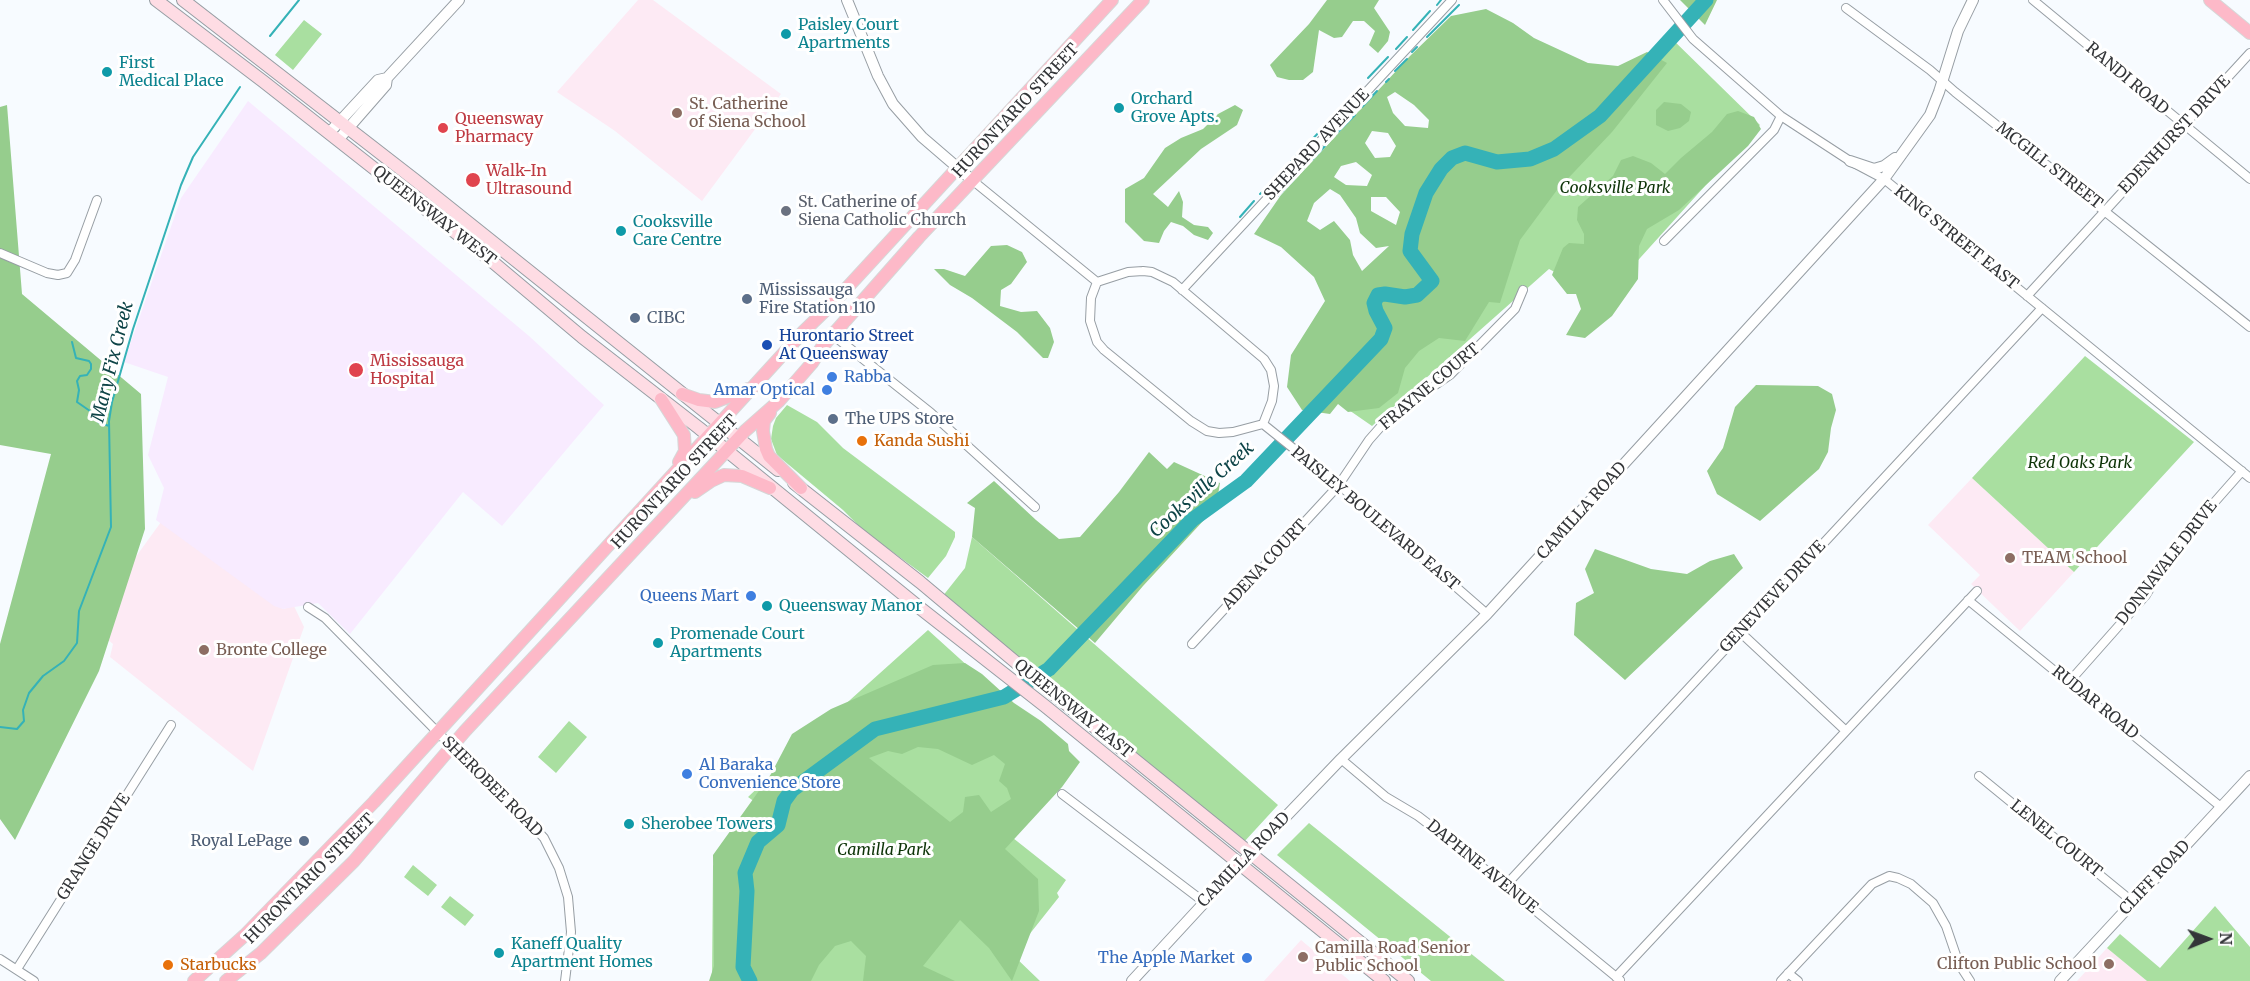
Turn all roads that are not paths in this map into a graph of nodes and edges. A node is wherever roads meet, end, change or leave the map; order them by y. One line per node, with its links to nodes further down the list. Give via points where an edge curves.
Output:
1 (156, 0): 19 (main road, QUEENSWAY WEST)
2 (183, 0): 17 (main road, QUEENSWAY WEST)
3 (459, 0): 17 (street, via 387,78 386,85)
4 (847, 0): 22 (street, via 893,104 922,137)
5 (1112, 0): 22 (main road, HURONTARIO STREET)
6 (1143, 0): 25 (main road, HURONTARIO STREET)
7 (1452, 0): 31 (street, SHEPARD AVENUE)
8 (1663, 0): 16 (street, KING STREET EAST, via 1687,33)
9 (1973, 0): 15 (street, CAMILLA ROAD, via 1958,31)
10 (2033, 0): 18 (street, RANDI ROAD)
11 (2210, 0): 13 (main road)
12 (1846, 8): 15 (street, MCGILL STREET)
13 (2250, 33)
14 (2250, 53): 18 (street, EDENHURST DRIVE)
15 (1943, 82): 20 (street, CAMILLA ROAD, via 1930,115); 27 (street, MCGILL STREET)
16 (1781, 116): 21 (street, KING STREET EAST); 28 (street, via 1774,130)
17 (344, 125): 19 (street); 38 (main road, QUEENSWAY WEST)
18 (2185, 126): 24 (street, RANDI ROAD); 27 (street, EDENHURST DRIVE)
19 (334, 136): 39 (main road, QUEENSWAY WEST)
20 (1916, 136): 21 (street, via 1884,166 1874,169); 23 (street, CAMILLA ROAD)
21 (1850, 161): 23 (street, KING STREET EAST)
22 (957, 167): 25 (street); 37 (main road, HURONTARIO STREET)
23 (1884, 179): 33 (street, KING STREET EAST); 57 (street, CAMILLA ROAD)
24 (2250, 179)
25 (972, 180): 30 (street); 36 (main road, HURONTARIO STREET)
26 (97, 200): 29 (street, via 67,273 47,273)
27 (2105, 210): 33 (street, EDENHURST DRIVE); 35 (street, MCGILL STREET)
28 (1664, 241)
29 (0, 254)
30 (1097, 282): 31 (street, via 1143,271 1161,276); 42 (street, via 1091,298 1090,321 1104,350 1207,430 1219,433)
31 (1182, 290): 42 (street, via 1256,350 1271,370 1274,386)
32 (1523, 290): 49 (street, FRAYNE COURT, via 1515,309 1450,375 1384,423)
33 (2027, 296): 34 (street, KING STREET EAST)
34 (2042, 308): 46 (street, KING STREET EAST); 58 (street, GENEVIEVE DRIVE)
35 (2250, 327)
36 (833, 335): 40 (main road, HURONTARIO STREET); 53 (street, via 931,413)
37 (755, 386): 38 (main road, via 715,402); 41 (main road, HURONTARIO STREET)
38 (682, 394): 41 (main road, QUEENSWAY WEST)
39 (661, 399): 43 (main road, QUEENSWAY WEST); 47 (main road, via 682,430 684,440 685,451)
40 (779, 401): 44 (main road, HURONTARIO STREET); 51 (main road, via 764,421 763,440 769,456)
41 (719, 424): 43 (main road, HURONTARIO STREET); 44 (main road, QUEENSWAY WEST)
42 (1266, 427): 49 (street, PAISLEY BOULEVARD EAST)
43 (708, 436): 45 (main road, QUEENSWAY WEST); 47 (main road, HURONTARIO STREET)
44 (738, 439): 45 (main road, HURONTARIO STREET); 51 (main road, QUEENSWAY EAST)
45 (726, 451): 50 (main road, QUEENSWAY EAST); 52 (main road, HURONTARIO STREET)
46 (2241, 471): 48 (street, KING STREET EAST); 60 (street, DONNAVALE DRIVE, via 2175,547 2146,595)
47 (673, 474): 63 (main road, HURONTARIO STREET)
48 (2250, 478)
49 (1338, 486): 57 (street, PAISLEY BOULEVARD EAST); 59 (street, ADENA COURT)
50 (770, 488): 52 (main road, via 742,476 724,475); 71 (main road, QUEENSWAY EAST)
51 (801, 488): 70 (main road, QUEENSWAY EAST)
52 (680, 503): 64 (main road, HURONTARIO STREET)
53 (1035, 507)
54 (1977, 591): 55 (street)
55 (1968, 600): 60 (street, RUDAR ROAD); 62 (street)
56 (308, 607): 63 (street, SHEROBEE ROAD, via 325,618)
57 (1487, 615): 65 (street, CAMILLA ROAD)
58 (1740, 632): 62 (street); 72 (street, GENEVIEVE DRIVE)
59 (1191, 644)
60 (2070, 682): 69 (street, RUDAR ROAD)
61 (171, 725): 76 (street, GRANGE DRIVE)
62 (1846, 731): 78 (street)
63 (437, 732): 64 (street, SHEROBEE ROAD); 80 (main road, HURONTARIO STREET, via 245,935)
64 (451, 746): 81 (main road, HURONTARIO STREET, via 354,861 261,953); 82 (street, SHEROBEE ROAD, via 511,802 550,848 564,881 570,914)
65 (1341, 759): 70 (street, CAMILLA ROAD); 72 (street, DAPHNE AVENUE)
66 (1979, 776): 74 (street, LENEL COURT)
67 (2250, 776): 69 (street, CLIFF ROAD)
68 (1062, 794): 73 (street)
69 (2221, 807): 74 (street, CLIFF ROAD)
70 (1251, 853): 71 (street, CAMILLA ROAD); 85 (main road, QUEENSWAY EAST)
71 (1240, 864): 73 (street, CAMILLA ROAD); 84 (main road, QUEENSWAY EAST)
72 (1506, 885): 78 (street, DAPHNE AVENUE)
73 (1204, 902): 83 (street, CAMILLA ROAD)
74 (2133, 902): 89 (street, CLIFF ROAD)
75 (0, 959): 76 (street)
76 (17, 969): 79 (street)
77 (1788, 973): 86 (street); 87 (street); 88 (street, via 1872,884 1889,876 1911,884 1933,903)
78 (1618, 979)
79 (34, 981)
80 (194, 981)
81 (226, 981)
82 (565, 981)
83 (1132, 981)
84 (1384, 981)
85 (1408, 981)
86 (1781, 981)
87 (1797, 981)
88 (1970, 981)
89 (2060, 981)

